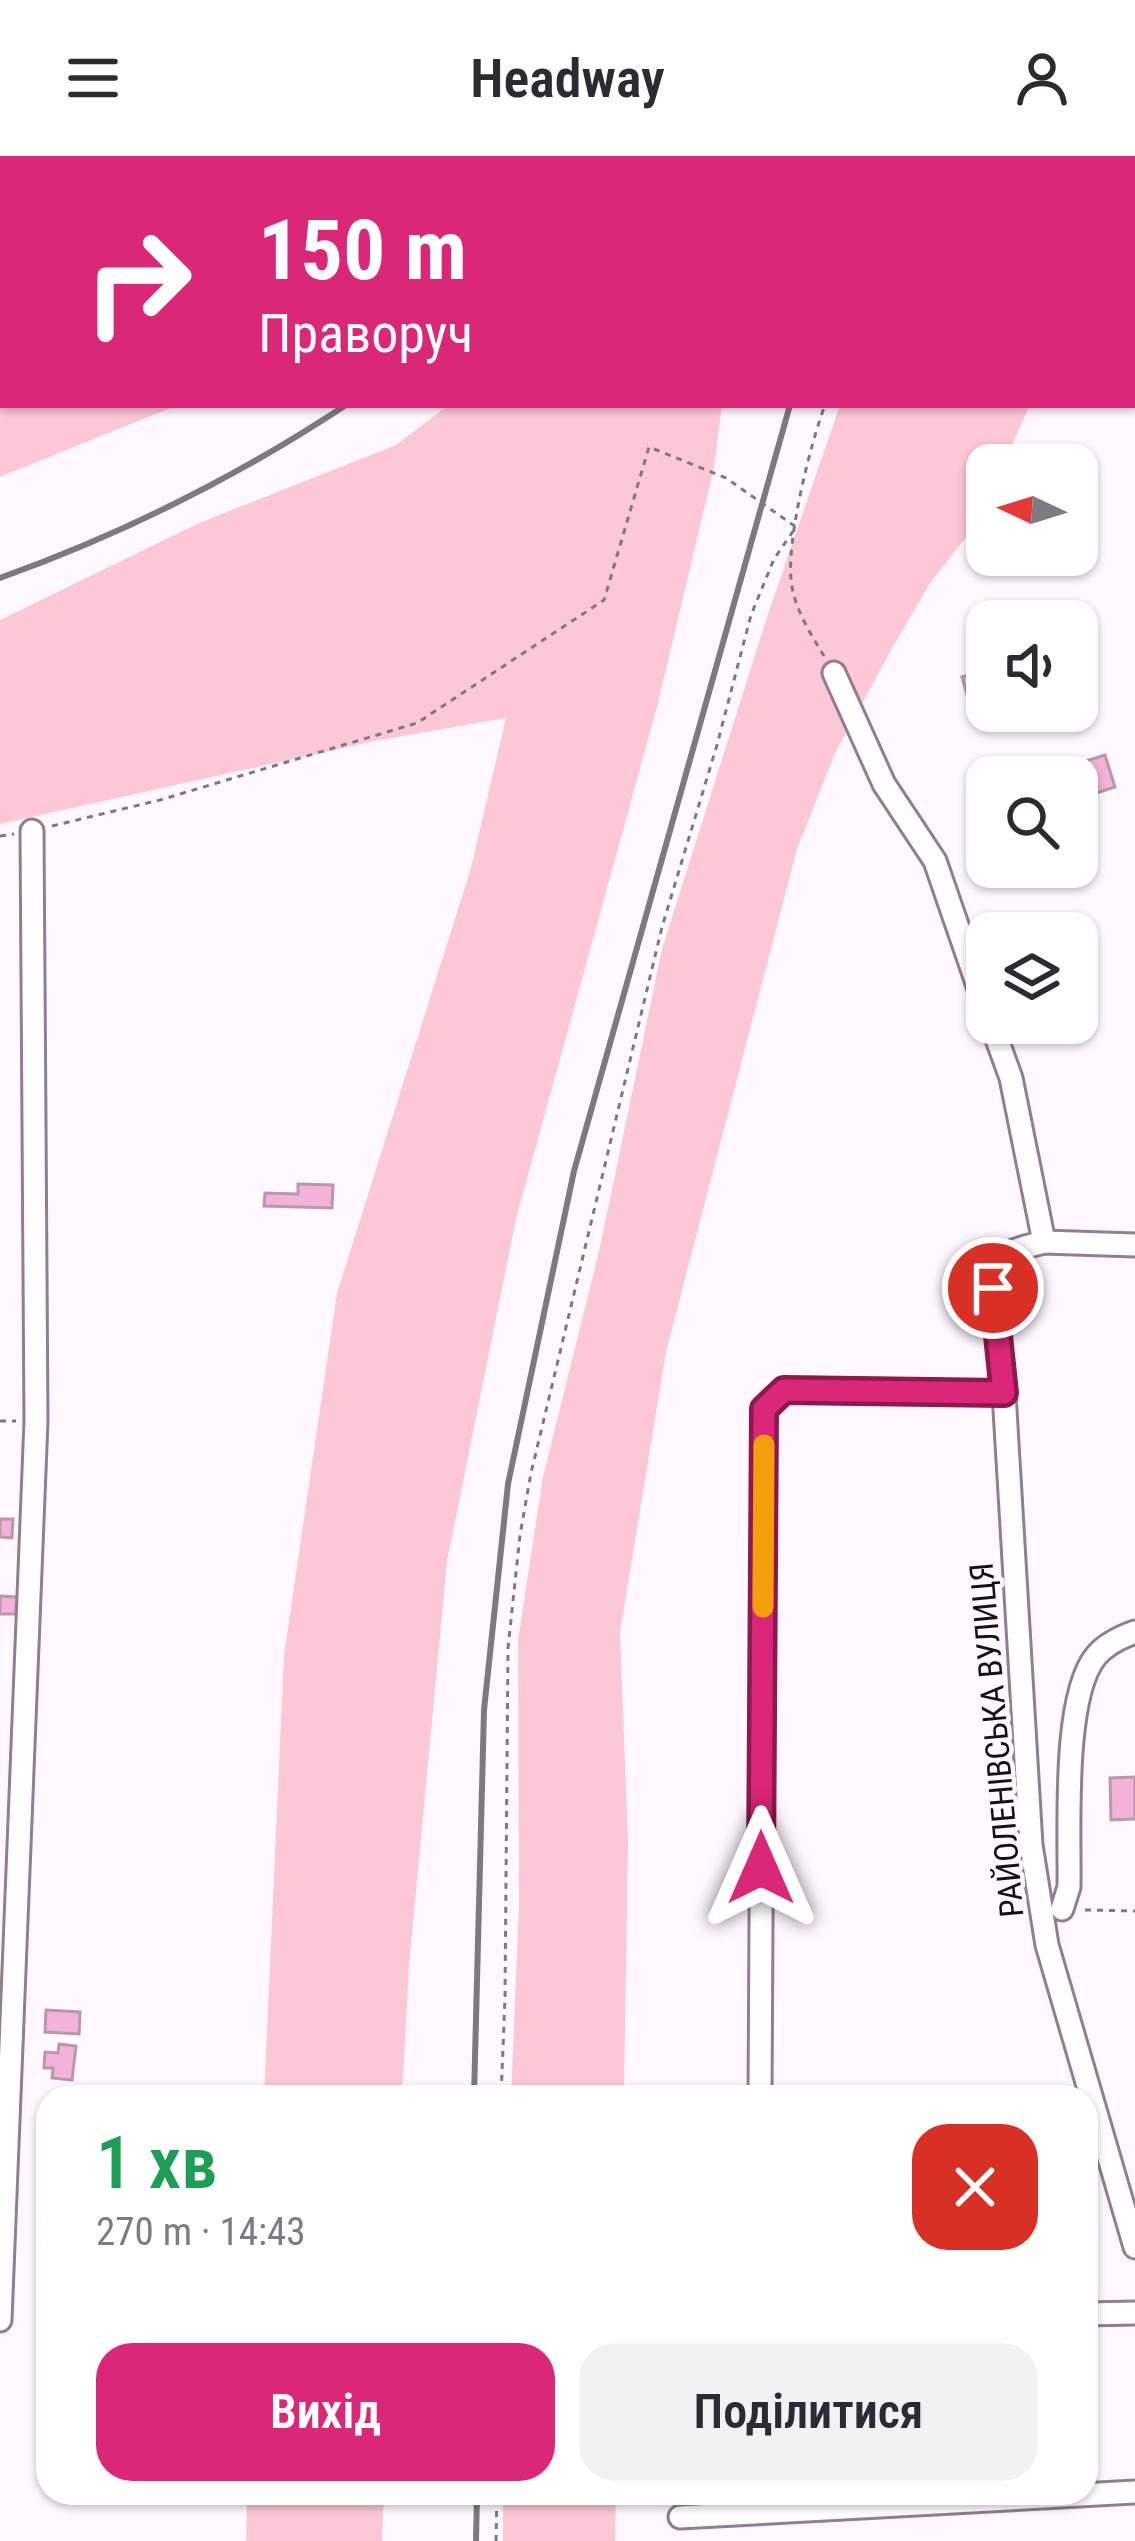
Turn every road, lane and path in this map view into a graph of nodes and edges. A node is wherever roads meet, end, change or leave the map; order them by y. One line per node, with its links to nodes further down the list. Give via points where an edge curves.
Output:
1 (824, 408): 2 (path)
2 (796, 527): 3 (path, via 790,581); 4 (path, via 726,478 649,447 604,600 417,723); 14 (path, via 751,615 662,928 531,1473 508,1648)
3 (834, 673): 6 (street, via 884,784 935,861)
4 (32, 831): 5 (path); 21 (street, via 36,1421)
5 (0, 836)
6 (966, 951)
7 (999, 1044): 8 (street)
8 (1044, 1242): 9 (street); 10 (street, РАЙОЛЕНІВСЬКА ВУЛИЦЯ, via 1010,1252 993,1288)
9 (1135, 1245)
10 (1004, 1393): 12 (street, РАЙОЛЕНІВСЬКА ВУЛИЦЯ, via 1031,1845); 15 (street, via 784,1390 764,1409)
11 (1135, 1632): 12 (street, via 1095,1657 1081,1689 1069,1887)
12 (1051, 1909): 13 (path); 16 (street, РАЙОЛЕНІВСЬКА ВУЛИЦЯ, via 1047,1945)
13 (1135, 1911)
14 (502, 2085)
15 (760, 2085)
16 (1088, 2085)
17 (1098, 2120): 18 (street, РАЙОЛЕНІВСЬКА ВУЛИЦЯ)
18 (1135, 2247)
19 (1135, 2313): 20 (street)
20 (1098, 2314)
21 (0, 2320)
22 (1135, 2492): 23 (street)
23 (1098, 2494)
24 (497, 2505): 27 (path)
25 (898, 2505): 26 (street)
26 (680, 2517)
27 (496, 2541)

